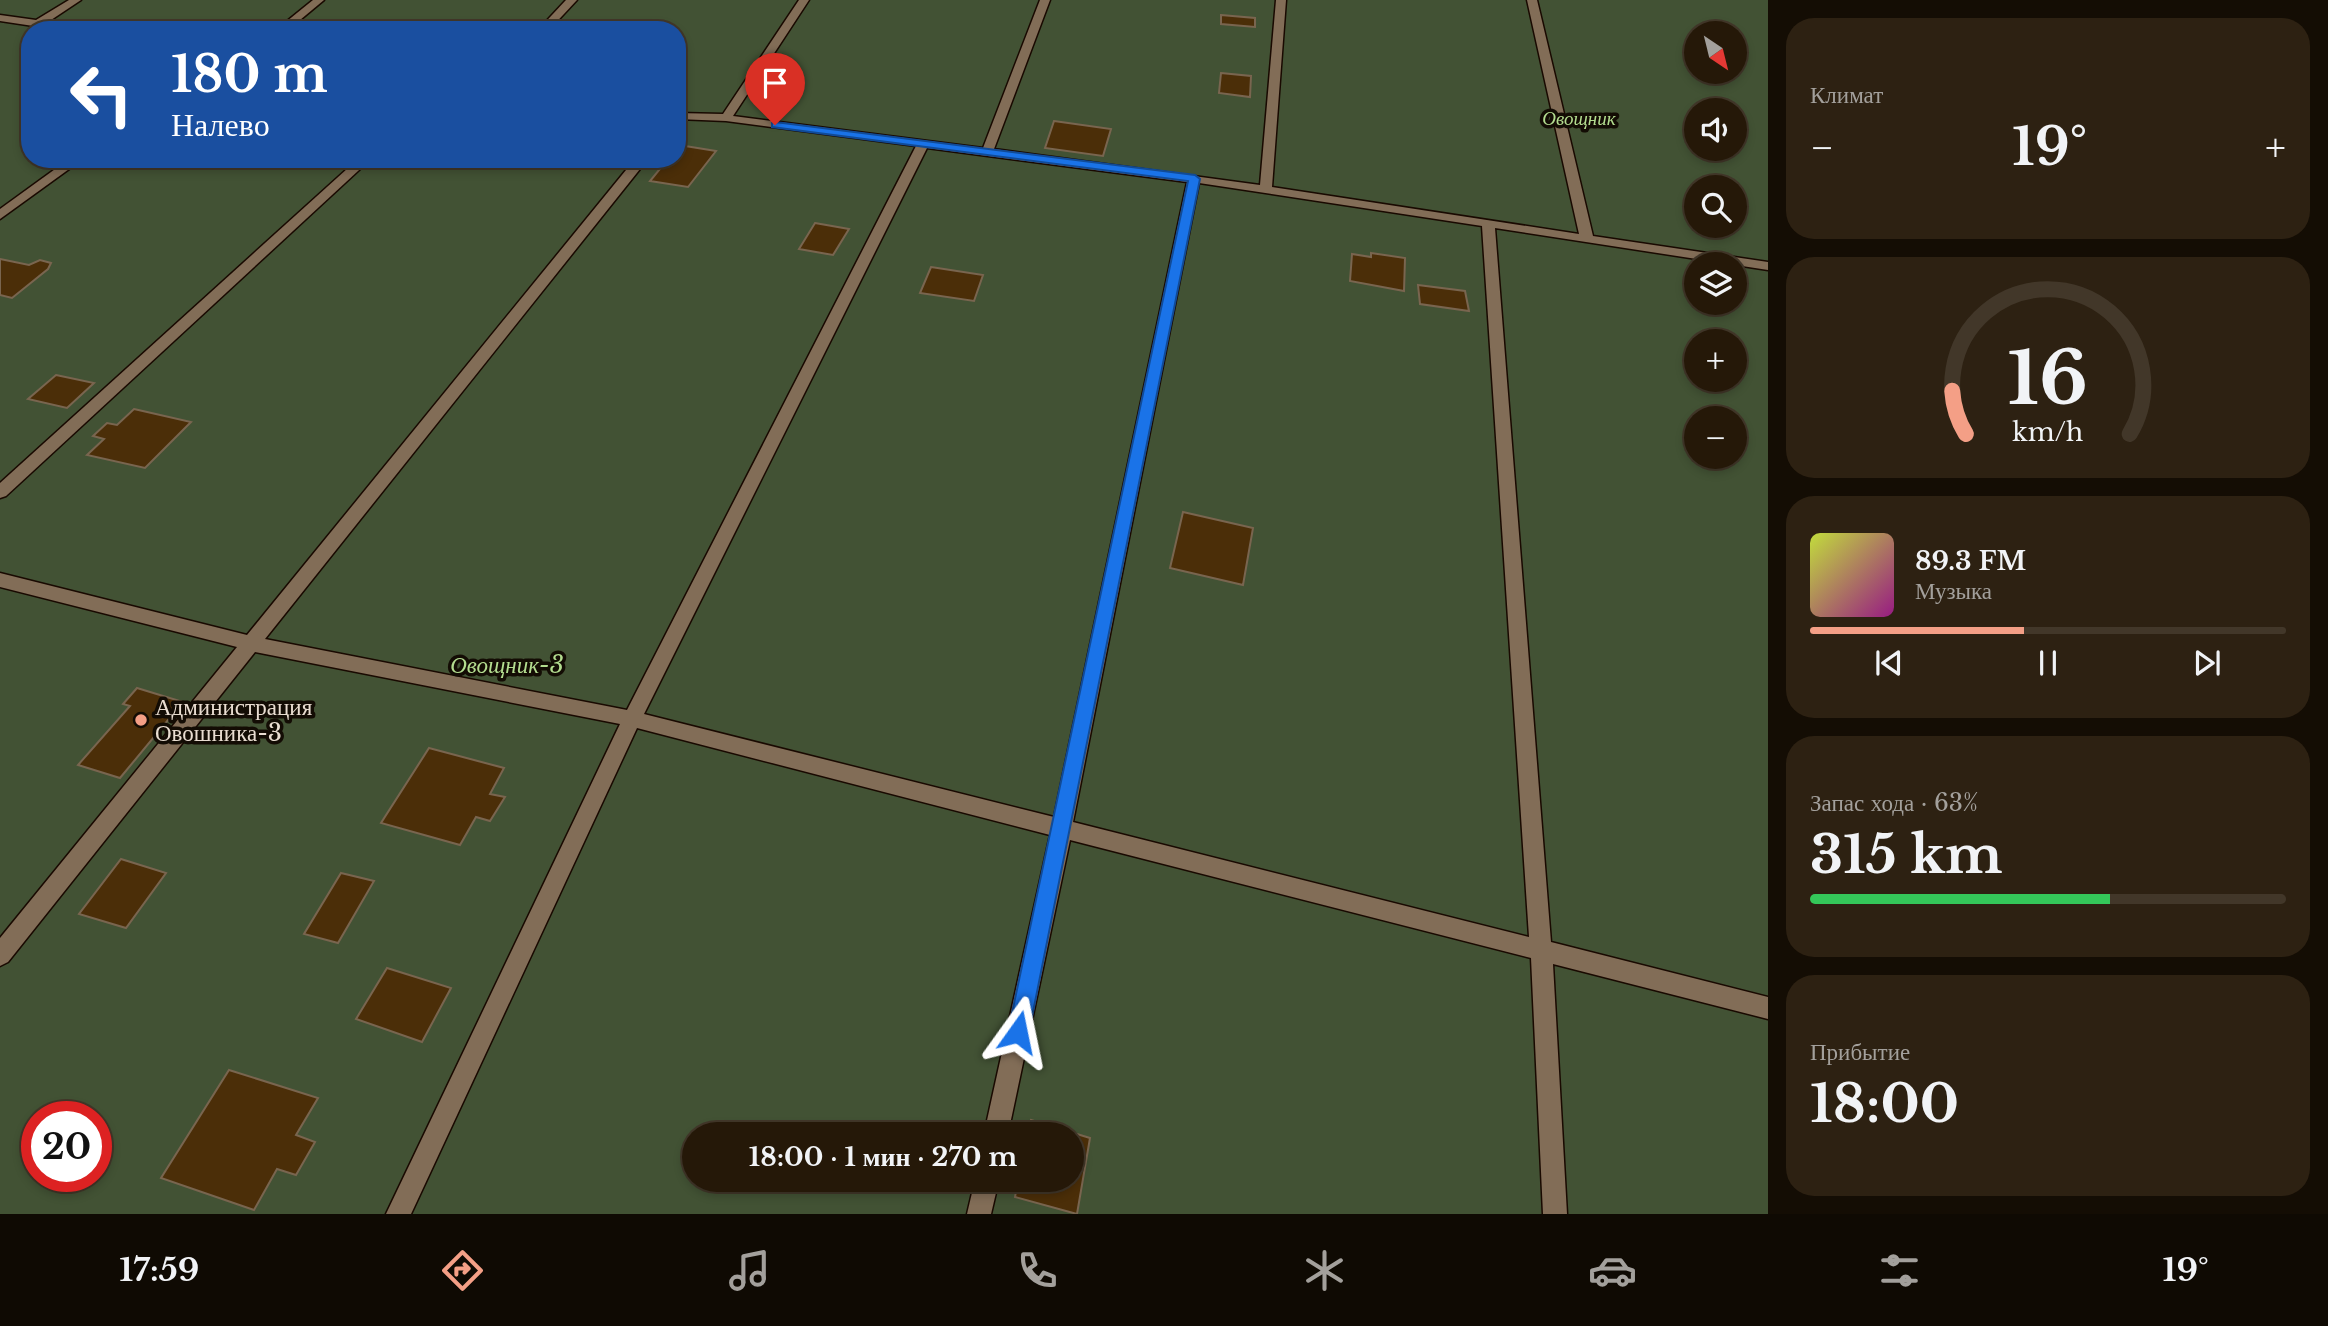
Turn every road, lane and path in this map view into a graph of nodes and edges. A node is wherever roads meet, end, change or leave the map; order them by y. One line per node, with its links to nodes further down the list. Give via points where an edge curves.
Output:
1 (76, 0): 10 (lane)
2 (319, 0): 11 (lane)
3 (572, 0): 12 (lane)
4 (804, 0): 16 (lane)
5 (1045, 0): 18 (lane)
6 (1281, 0): 23 (lane)
7 (1532, 0): 26 (lane)
8 (0, 18): 9 (lane)
9 (15, 21): 13 (lane); 14 (lane)
10 (42, 21)
11 (292, 21)
12 (552, 21)
13 (21, 22)
14 (0, 30)
15 (686, 116): 16 (lane)
16 (726, 118): 17 (lane)
17 (923, 144): 18 (lane); 31 (lane)
18 (987, 152): 22 (lane)
19 (65, 168): 24 (lane)
20 (355, 168): 28 (lane)
21 (635, 168): 30 (lane)
22 (1195, 179): 23 (lane); 32 (lane)
23 (1266, 190): 25 (lane)
24 (0, 215)
25 (1488, 224): 26 (lane); 33 (lane)
26 (1587, 239): 27 (lane)
27 (1768, 266)
28 (0, 492)
29 (0, 580): 30 (lane)
30 (253, 644): 31 (lane); 34 (lane)
31 (632, 719): 32 (lane); 38 (lane)
32 (1062, 828): 33 (lane); 36 (lane)
33 (1541, 950): 35 (lane); 40 (lane)
34 (0, 955)
35 (1768, 1008)
36 (999, 1122)
37 (984, 1192): 39 (lane)
38 (398, 1214)
39 (979, 1214)
40 (1555, 1214)

